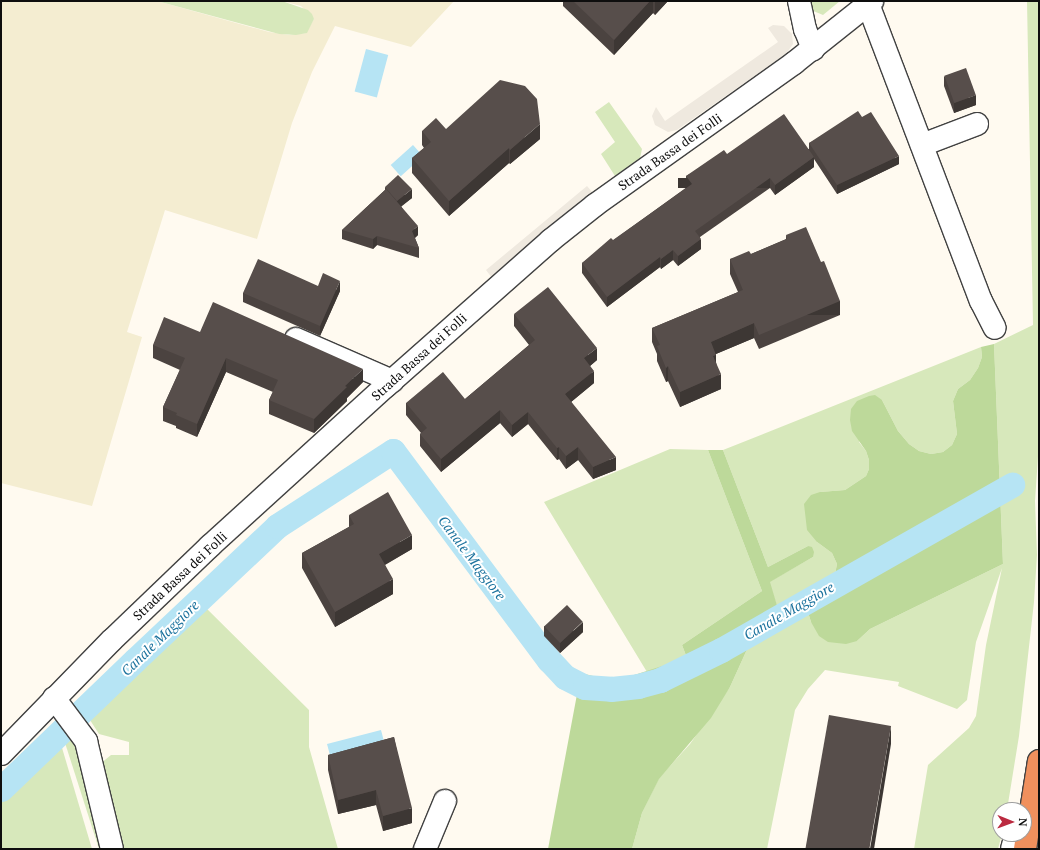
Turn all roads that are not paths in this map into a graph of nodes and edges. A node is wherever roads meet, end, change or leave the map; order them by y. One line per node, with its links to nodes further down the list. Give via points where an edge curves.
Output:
1 (799, 1): 3 (street, via 805,29)
2 (870, 2): 3 (street, Strada Bassa dei Folli); 5 (street)
3 (814, 49): 8 (street, Strada Bassa dei Folli, via 595,205 556,236)
4 (977, 124): 5 (street)
5 (922, 145): 6 (street, via 981,301)
6 (995, 328)
7 (275, 330): 8 (street)
8 (392, 381): 9 (street, Strada Bassa dei Folli, via 210,546 112,640)
9 (66, 714): 10 (street, Strada Bassa dei Folli); 15 (street, via 86,741)
10 (1, 754)
11 (1039, 755): 14 (street)
12 (1039, 761): 17 (highway)
13 (445, 801): 16 (street)
14 (1027, 802)
15 (112, 849)
16 (425, 849)
17 (1025, 849)

